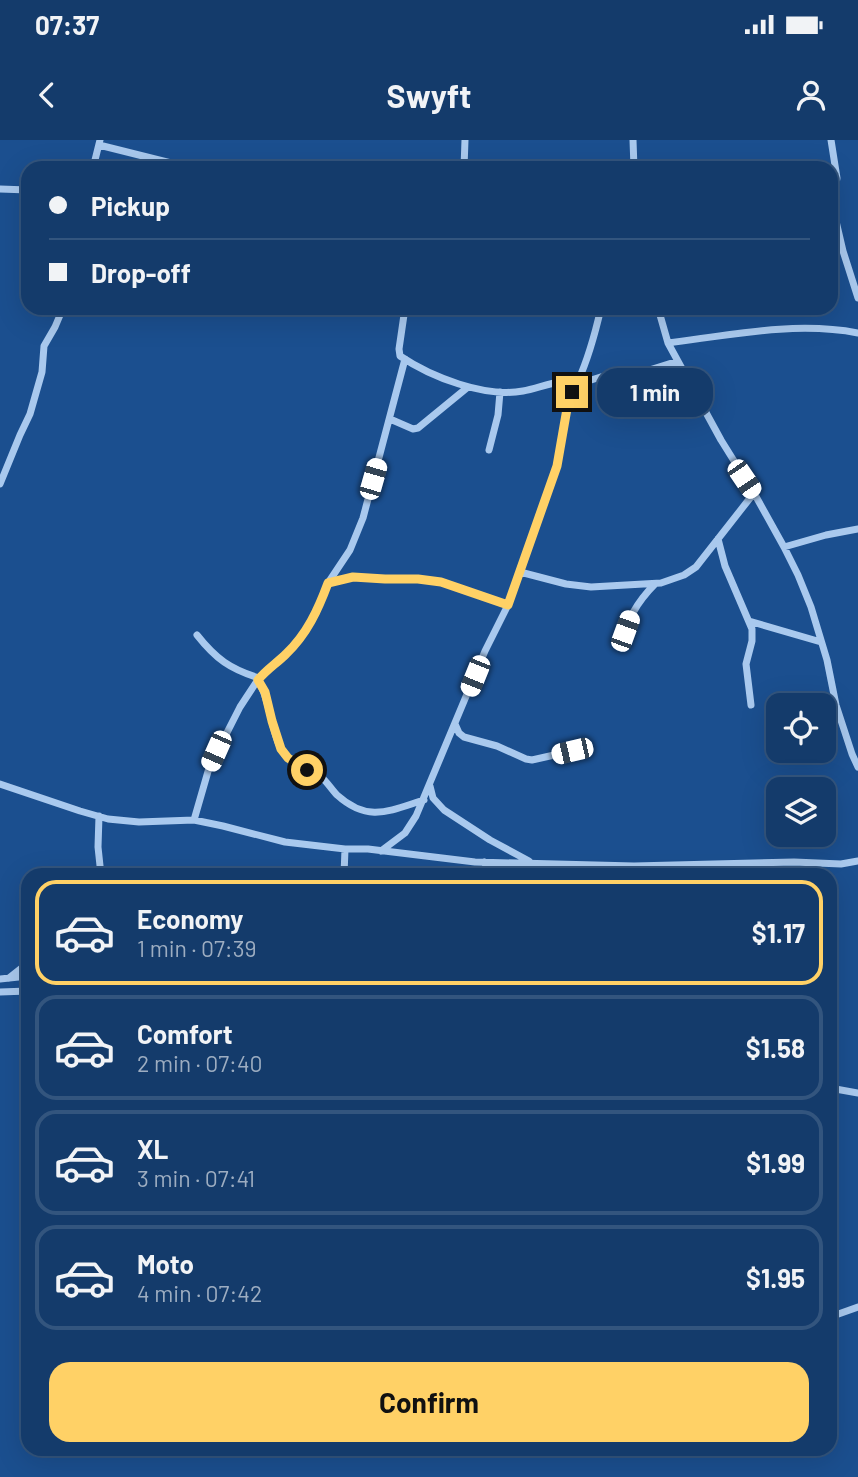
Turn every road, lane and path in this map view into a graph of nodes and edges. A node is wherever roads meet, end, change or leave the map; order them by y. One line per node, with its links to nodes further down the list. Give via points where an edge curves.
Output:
1 (465, 140): 7 (street)
2 (633, 140): 8 (street)
3 (831, 140): 9 (street)
4 (100, 142): 5 (street); 6 (street)
5 (95, 161)
6 (166, 161)
7 (464, 161)
8 (634, 161)
9 (834, 161)
10 (0, 189): 11 (street)
11 (21, 190)
12 (838, 229): 13 (street)
13 (858, 298)
14 (60, 315): 27 (street, via 44,346 30,414)
15 (404, 315): 20 (street, via 399,349)
16 (600, 315): 22 (street)
17 (660, 315): 19 (street)
18 (858, 333): 19 (street, via 774,330)
19 (668, 343): 21 (street)
20 (405, 359): 23 (street); 25 (street)
21 (678, 361): 22 (street); 28 (street)
22 (580, 382): 24 (street); 32 (street, via 568,403 557,466)
23 (468, 387): 24 (street); 25 (street, via 418,428)
24 (500, 392): 26 (street)
25 (390, 419): 33 (street, via 356,537)
26 (489, 450)
27 (0, 484)
28 (754, 493): 30 (street); 31 (street)
29 (858, 529): 31 (street)
30 (718, 539): 34 (street, via 696,567); 36 (street, via 724,566)
31 (784, 547): 38 (street)
32 (520, 572): 34 (street, via 591,587); 35 (street)
33 (328, 583): 35 (street, via 353,577 418,579 441,582); 40 (street, via 300,639)
34 (654, 583): 39 (street, via 630,615)
35 (508, 605): 42 (street)
36 (749, 621): 38 (street); 41 (street, via 752,641 746,675)
37 (197, 635): 40 (street, via 216,658)
38 (821, 642): 44 (street, via 836,705)
39 (619, 645)
40 (258, 679): 47 (street, via 281,749 295,764 320,776 343,800 377,813); 49 (street, via 216,751)
41 (751, 705)
42 (455, 724): 43 (street, via 464,737 526,759); 46 (street)
43 (572, 751)
44 (858, 766)
45 (0, 784): 48 (street)
46 (430, 784): 47 (street); 54 (street, via 433,798 444,810)
47 (424, 800): 51 (street, via 405,833)
48 (99, 816): 49 (street, via 139,822); 56 (street)
49 (194, 820): 50 (street, via 285,842)
50 (345, 849): 51 (street); 57 (street)
51 (380, 851): 53 (street)
52 (858, 861): 55 (street)
53 (484, 862): 54 (street); 58 (street)
54 (532, 863): 55 (street)
55 (680, 864): 59 (street)
56 (100, 868)
57 (344, 868)
58 (487, 868)
59 (677, 868)
60 (21, 969): 62 (street)
61 (21, 977): 62 (street)
62 (9, 978): 63 (street)
63 (0, 979)
64 (21, 991): 65 (street)
65 (0, 992)
66 (837, 1089): 67 (street)
67 (858, 1093)
68 (858, 1307): 69 (street)
69 (837, 1314)

